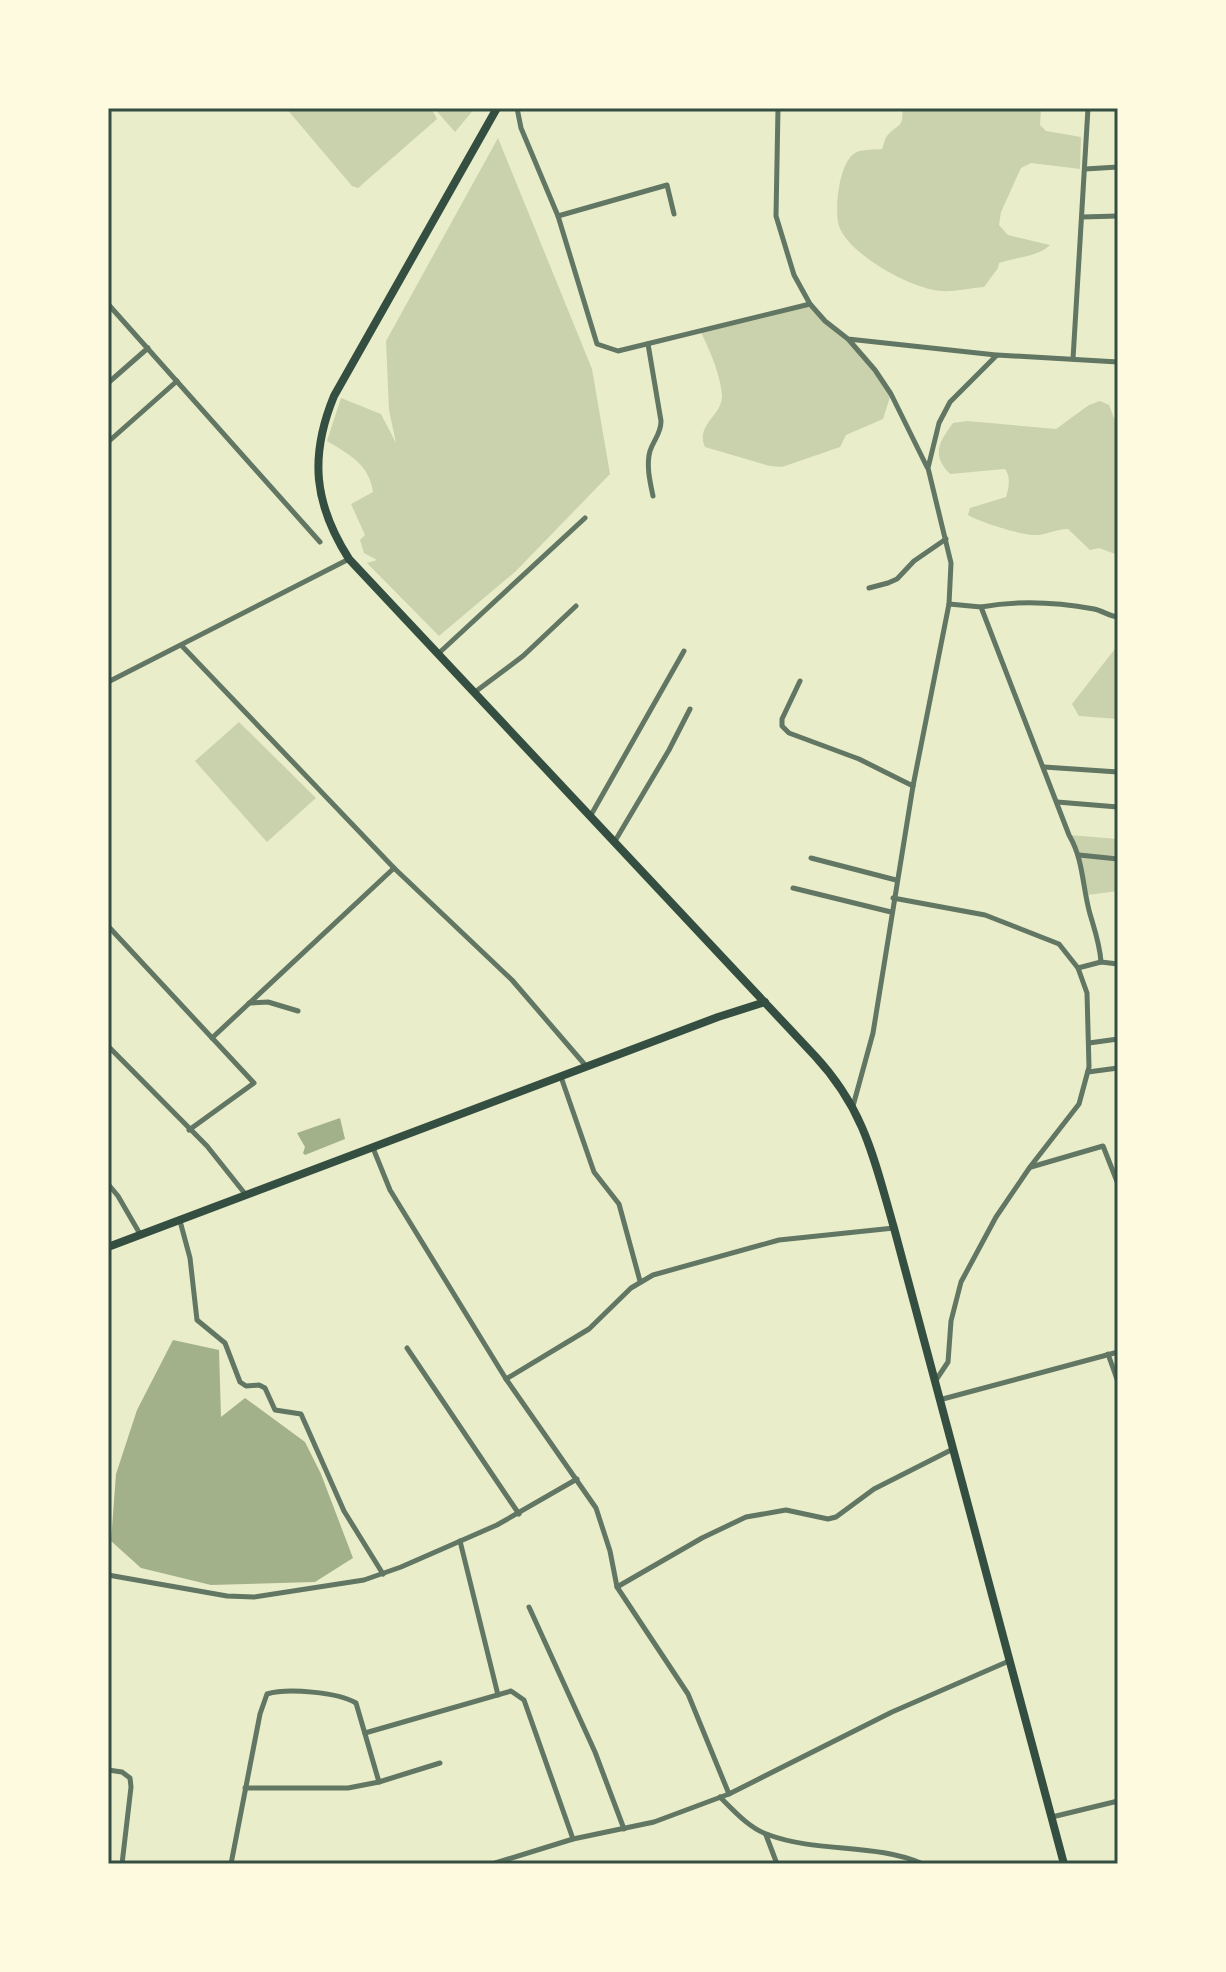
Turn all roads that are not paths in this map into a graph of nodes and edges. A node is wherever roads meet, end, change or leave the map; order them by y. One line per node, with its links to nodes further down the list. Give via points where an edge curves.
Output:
1 (497, 108): 27 (main road, via 326,416 318,484 326,515)
2 (517, 108): 8 (street)
3 (778, 108): 12 (street, via 776,216 794,275)
4 (1088, 108): 6 (street)
5 (1118, 167): 6 (street)
6 (1085, 169): 10 (street)
7 (674, 214): 8 (street, via 667,185)
8 (558, 216): 14 (street, via 597,344 618,351)
9 (1118, 216): 10 (street)
10 (1082, 217): 17 (street)
11 (108, 304): 15 (street)
12 (810, 304): 13 (street); 14 (street)
13 (848, 339): 16 (street); 22 (street, via 875,370)
14 (648, 344): 23 (street, via 661,421 649,457)
15 (148, 348): 19 (street); 20 (street)
16 (997, 355): 17 (street); 22 (street, via 950,402)
17 (1073, 359): 18 (street)
18 (1118, 362)
19 (177, 381): 21 (street); 26 (street)
20 (108, 383)
21 (108, 442)
22 (928, 468): 25 (street)
23 (653, 496)
24 (585, 518): 35 (street)
25 (946, 539): 28 (street, via 897,579); 29 (street)
26 (320, 542)
27 (349, 559): 33 (street); 35 (main road)
28 (869, 588)
29 (949, 604): 31 (street); 42 (street)
30 (576, 606): 38 (street)
31 (981, 607): 32 (street, via 1040,602); 40 (street)
32 (1118, 617)
33 (182, 646): 37 (street); 50 (street)
34 (684, 651): 45 (street)
35 (439, 653): 38 (main road)
36 (800, 681): 42 (street, via 782,719 789,733)
37 (108, 682)
38 (475, 692): 45 (main road)
39 (690, 709): 46 (street)
40 (1044, 767): 41 (street); 43 (street)
41 (1118, 772)
42 (913, 786): 51 (street)
43 (1057, 802): 44 (street); 47 (street)
44 (1118, 807)
45 (591, 815): 46 (main road)
46 (615, 841): 59 (main road)
47 (1079, 855): 49 (street); 56 (street)
48 (811, 858): 51 (street)
49 (1118, 859)
50 (394, 868): 60 (street); 66 (street, via 512,980)
51 (896, 880): 53 (street)
52 (793, 888): 54 (street)
53 (893, 898): 54 (street); 58 (street, via 985,915 1028,930 1059,944)
54 (891, 912): 70 (street, via 873,1033)
55 (108, 926): 62 (street)
56 (1101, 962): 57 (street); 58 (street)
57 (1118, 964)
58 (1078, 968): 64 (street, via 1087,993)
59 (765, 1002): 66 (main road); 70 (main road)
60 (249, 1003): 61 (street, via 268,1002); 62 (street)
61 (298, 1011)
62 (212, 1038): 71 (street, via 254,1083)
63 (1118, 1039): 64 (street)
64 (1089, 1043): 68 (street)
65 (108, 1046): 71 (street)
66 (587, 1067): 69 (main road)
67 (1118, 1068): 68 (street)
68 (1088, 1072): 73 (street, via 1079,1104)
69 (561, 1077): 72 (main road); 81 (street, via 594,1172 619,1204)
70 (853, 1106): 78 (main road)
71 (189, 1130): 76 (street)
72 (372, 1147): 76 (main road); 85 (street, via 390,1190)
73 (1030, 1167): 75 (street, via 1103,1146); 86 (street, via 961,1282 948,1362)
74 (108, 1184): 79 (street)
75 (1118, 1184)
76 (247, 1195): 77 (main road)
77 (180, 1221): 79 (main road); 93 (street, via 197,1320 225,1343 240,1382 265,1388 275,1410 301,1414 344,1511)
78 (894, 1228): 81 (street, via 779,1240); 86 (main road)
79 (140, 1235): 80 (main road)
80 (108, 1247)
81 (640, 1281): 85 (street, via 589,1329)
82 (407, 1348): 91 (street)
83 (1118, 1352): 84 (street)
84 (1108, 1354): 87 (street); 88 (street)
85 (506, 1379): 90 (street)
86 (934, 1382): 88 (main road)
87 (1118, 1382)
88 (939, 1400): 89 (main road)
89 (953, 1449): 95 (street, via 874,1489 836,1517 776,1510 746,1517); 97 (main road)
90 (577, 1479): 91 (street); 95 (street, via 605,1530)
91 (519, 1514): 92 (street)
92 (460, 1541): 93 (street); 98 (street)
93 (383, 1574): 94 (street, via 254,1597)
94 (108, 1575)
95 (617, 1587): 104 (street, via 688,1694)
96 (529, 1607): 108 (street)
97 (1009, 1661): 104 (street, via 892,1712); 107 (main road)
98 (498, 1695): 99 (street); 110 (street, via 511,1691 524,1700)
99 (365, 1733): 102 (street); 103 (street, via 356,1703 349,1698 267,1694)
100 (440, 1763): 102 (street)
101 (108, 1770): 111 (street, via 130,1778)
102 (379, 1782): 103 (street, via 348,1788)
103 (245, 1788): 112 (street)
104 (729, 1794): 105 (street)
105 (720, 1797): 108 (street); 109 (street)
106 (1118, 1801): 107 (street)
107 (1051, 1817): 116 (main road)
108 (624, 1829): 110 (street)
109 (766, 1835): 114 (street); 115 (street)
110 (573, 1839): 113 (street)
111 (122, 1864)
112 (231, 1864)
113 (492, 1864)
114 (777, 1864)
115 (923, 1864)
116 (1064, 1864)

